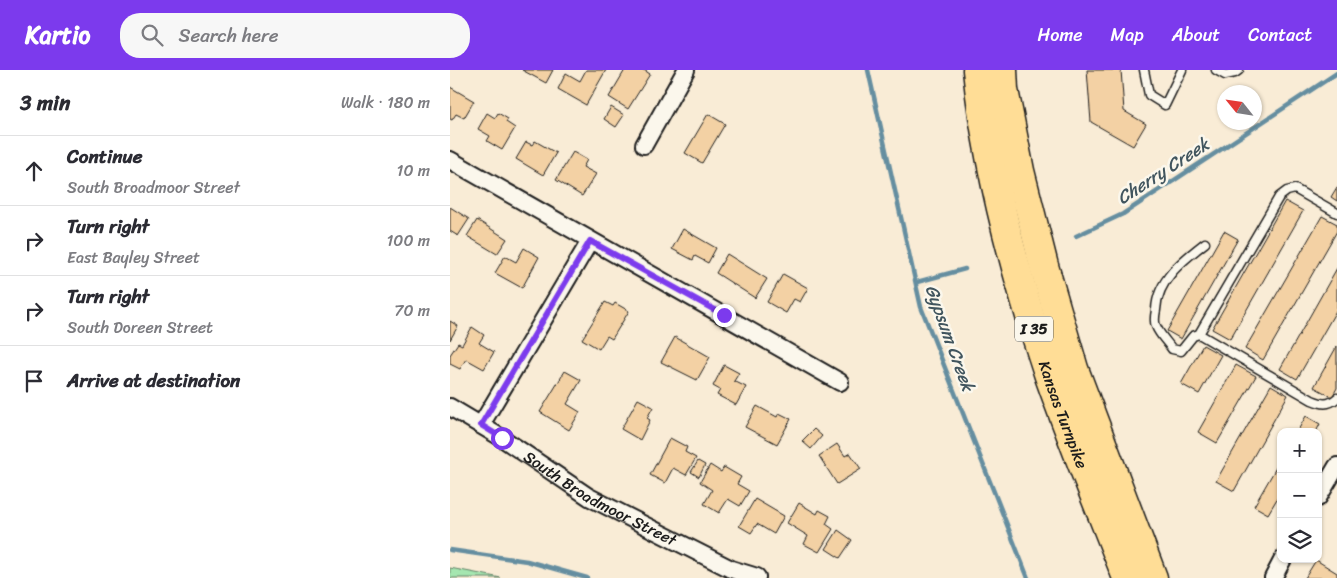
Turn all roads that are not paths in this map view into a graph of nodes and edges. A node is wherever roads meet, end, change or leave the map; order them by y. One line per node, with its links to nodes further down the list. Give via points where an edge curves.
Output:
1 (686, 70): 8 (street)
2 (977, 70): 22 (highway, Kansas Turnpike / I 35, via 995,182 1029,313 1050,378)
3 (1003, 70): 23 (highway, Kansas Turnpike / I 35, via 1020,171 1074,369)
4 (1144, 70): 5 (lane, via 1149,95 1165,106)
5 (1182, 70)
6 (1216, 70): 7 (lane, via 1224,75)
7 (1239, 70)
8 (644, 145)
9 (450, 160): 11 (street)
10 (1337, 213): 13 (lane, via 1295,189 1279,197)
11 (590, 241): 14 (street); 17 (street)
12 (1205, 243): 13 (lane, via 1169,275 1156,306 1156,326 1172,349 1181,351 1192,336)
13 (1199, 334): 15 (lane, via 1312,400 1323,404)
14 (840, 382)
15 (1337, 398)
16 (450, 407): 17 (street, South Broadmoor Street)
17 (481, 425): 21 (street, South Broadmoor Street, via 589,497 731,569)
18 (1337, 466): 19 (street)
19 (1322, 491)
20 (1281, 563): 24 (street)
21 (757, 577)
22 (1127, 578)
23 (1153, 578)
24 (1272, 578)

